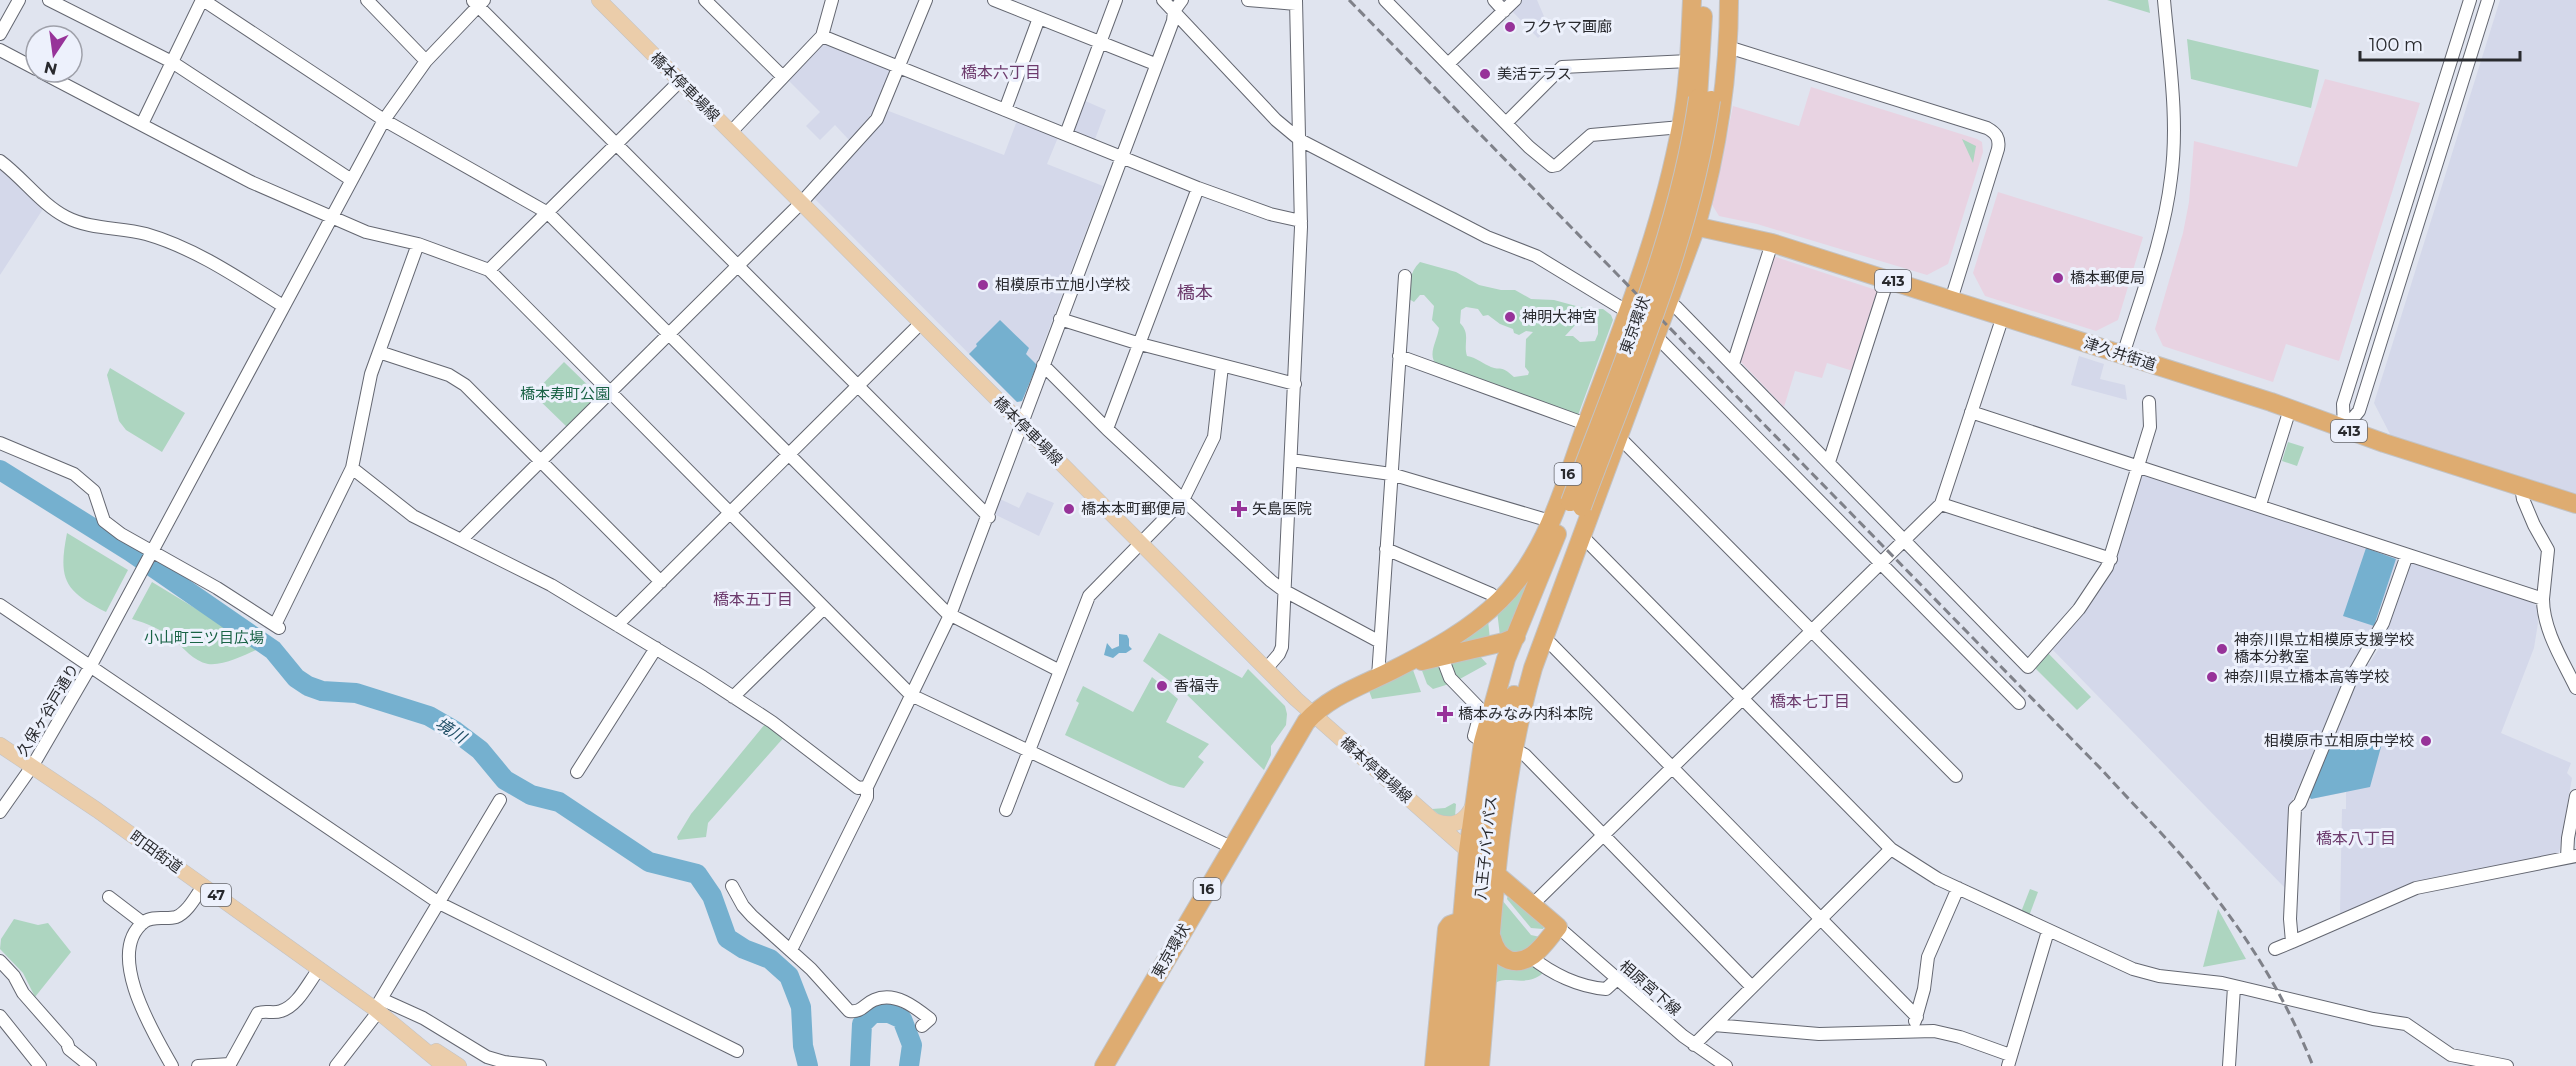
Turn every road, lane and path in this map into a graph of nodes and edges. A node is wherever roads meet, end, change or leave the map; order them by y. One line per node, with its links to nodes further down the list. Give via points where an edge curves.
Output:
1 (19, 0): 29 (street)
2 (50, 0): 36 (street)
3 (202, 0): 36 (street); 46 (street)
4 (367, 0): 34 (street)
5 (599, 0): 42 (main road, 橋本停車場線)
6 (705, 0): 41 (street)
7 (832, 0): 30 (street)
8 (926, 0): 40 (street)
9 (995, 0): 28 (street)
10 (1116, 0): 31 (street)
11 (1163, 0): 26 (street)
12 (1182, 0): 26 (street)
13 (1248, 0): 25 (street)
14 (1385, 0): 39 (street)
15 (1494, 0): 27 (street)
16 (1515, 0): 27 (street)
17 (1692, 0): 35 (highway, 16)
18 (1704, 0): 44 (highway, 東京環状 / 16)
19 (1717, 0): 44 (highway, 東京環状 / 16, via 1716,51)
20 (1729, 0): 32 (highway, 16)
21 (2164, 0): 81 (street, via 2173,124 2172,177 2160,236)
22 (2470, 0): 97 (street, via 2343,404)
23 (2488, 0): 97 (street, via 2359,411)
24 (478, 2): 34 (street, 久保ヶ谷戸通り); 53 (street)
25 (1296, 2): 52 (street)
26 (1174, 11): 38 (street); 52 (street)
27 (1504, 11): 39 (street)
28 (1039, 18): 31 (street); 45 (street)
29 (0, 34)
30 (822, 36): 40 (street); 41 (street)
31 (1101, 42): 38 (street); 51 (street)
32 (1728, 47): 63 (highway, 16, via 1715,148); 70 (street, via 1995,133 1998,149)
33 (0, 50): 37 (street)
34 (426, 61): 46 (street, 久保ヶ谷戸通り)
35 (1689, 61): 47 (street, via 1562,67); 49 (highway, 16)
36 (172, 62): 48 (street); 56 (street)
37 (24, 63)
38 (1155, 64): 54 (street)
39 (1448, 64): 47 (street)
40 (898, 67): 45 (street); 58 (street, via 878,119)
41 (783, 77): 50 (street)
42 (680, 81): 50 (main road, 橋本停車場線); 53 (street)
43 (64, 84): 48 (street)
44 (1704, 99): 109 (highway, 東京環状 / 16, bridge, via 1698,174 1682,233)
45 (1005, 110): 51 (street)
46 (384, 120): 56 (street, 久保ヶ谷戸通り); 59 (street)
47 (1506, 123): 49 (street, via 1552,166 1591,135)
48 (142, 124): 60 (street, via 251,182)
49 (1681, 127): 61 (highway, 16)
50 (731, 132): 58 (main road, 橋本停車場線)
51 (1066, 134): 54 (street)
52 (1300, 140): 62 (street); 73 (street, via 1481,235 1536,256)
53 (616, 144): 59 (street); 66 (street)
54 (1121, 156): 57 (street); 75 (street)
55 (0, 161): 72 (street, via 51,208 69,219 164,241 219,267)
56 (350, 179): 60 (street, 久保ヶ谷戸通り)
57 (1198, 188): 62 (street); 79 (street)
58 (801, 203): 66 (street); 76 (main road, 橋本停車場線)
59 (548, 213): 67 (street); 77 (street)
60 (331, 216): 65 (street, via 366,232); 72 (street, 久保ヶ谷戸通り)
61 (1660, 218): 63 (highway, 津久井街道 / 413); 73 (highway, 16)
62 (1301, 221): 88 (street)
63 (1696, 227): 64 (highway, 津久井街道 / 413); 71 (highway, 16)
64 (1773, 243): 69 (highway, 津久井街道 / 413); 84 (street)
65 (418, 244): 67 (street); 80 (street)
66 (738, 266): 77 (street); 89 (street)
67 (489, 270): 90 (street)
68 (1405, 276): 82 (street)
69 (1888, 279): 70 (highway, 津久井街道 / 413); 103 (street)
70 (1951, 300): 74 (highway, 津久井街道 / 413)
71 (1669, 303): 78 (highway, 16); 84 (street)
72 (283, 306): 121 (street, 久保ヶ谷戸通り)
73 (1628, 312): 83 (highway, 16)
74 (2003, 316): 81 (highway, 津久井街道 / 413); 93 (street)
75 (1060, 319): 79 (street); 85 (street)
76 (921, 323): 89 (street); 94 (main road, 橋本停車場線)
77 (670, 333): 90 (street); 100 (street)
78 (1657, 337): 87 (highway, 16); 124 (street)
79 (1140, 344): 86 (street); 96 (street)
80 (379, 352): 102 (street, via 465,384); 105 (street)
81 (2123, 355): 92 (highway, 津久井街道 / 413)
82 (1399, 356): 95 (street); 106 (street)
83 (1610, 363): 87 (highway, via 1624,373); 95 (highway, 16)
84 (1733, 364): 103 (street)
85 (1043, 365): 94 (street); 96 (street)
86 (1222, 366): 88 (street); 108 (street, via 1215,435)
87 (1643, 373): 98 (highway, 16)
88 (1295, 384): 101 (street)
89 (858, 386): 100 (street); 114 (street)
90 (610, 392): 102 (street); 113 (street)
91 (2149, 402): 104 (street, via 2150,427)
92 (2290, 409): 97 (highway, 津久井街道 / 413); 112 (street)
93 (1971, 412): 104 (street); 110 (street)
94 (1021, 423): 114 (street); 119 (main road, 橋本停車場線)
95 (1586, 424): 115 (highway, 16)
96 (1107, 429): 108 (street)
97 (2344, 429): 107 (highway, 津久井街道 / 413)
98 (1619, 437): 116 (highway, 16); 133 (street)
99 (0, 443): 121 (street, via 74,474 94,491 104,521)
100 (789, 454): 113 (street); 131 (street)
101 (1291, 459): 106 (street); 126 (street)
102 (541, 462): 117 (street); 125 (street)
103 (1829, 462): 118 (street)
104 (2140, 466): 112 (street); 123 (street)
105 (352, 468): 117 (street, via 413,516); 121 (street, via 278,627)
106 (1391, 474): 115 (street); 120 (street)
107 (2522, 487): 111 (highway, 津久井街道 / 413); 127 (street, via 2523,499 2548,549)
108 (1183, 500): 119 (street); 126 (street)
109 (1576, 504): 134 (highway, 東京環状 / 16); 135 (highway, 東京環状 / 16)
110 (1941, 504): 118 (street); 123 (street)
111 (2576, 504)
112 (2260, 505): 122 (street)
113 (730, 513): 125 (street); 130 (street)
114 (988, 517): 131 (street)
115 (1550, 521): 128 (highway, 16, via 1521,577)
116 (1582, 536): 135 (highway, 16); 146 (street)
117 (462, 539): 132 (street)
118 (1905, 539): 123 (street, via 2028,667 2079,609); 124 (street)
119 (1141, 543): 140 (main road, 橋本停車場線); 141 (street, via 1089,596)
120 (1386, 549): 128 (street); 136 (street)
121 (153, 552): 139 (street, 久保ヶ谷戸通り)
122 (2407, 555): 127 (street); 182 (street, via 2383,622 2351,679 2295,808)
123 (2111, 559)
124 (1881, 563): 133 (street); 147 (street)
125 (661, 582): 132 (street)
126 (1283, 590): 136 (street); 140 (street, via 1282,647)
127 (2543, 599): 143 (street, via 2547,623)
128 (1500, 601): 142 (highway, 16, via 1467,628)
129 (0, 605): 139 (street)
130 (824, 608): 144 (street); 145 (street)
131 (950, 615): 141 (street); 144 (street)
132 (617, 625): 137 (street)
133 (1812, 631): 146 (street); 156 (street)
134 (1515, 638): 138 (highway, 16); 149 (highway, 八王子バイパス / 16)
135 (1539, 638): 151 (highway, 16); 154 (street, via 1551,644); 169 (highway, 八王子バイパス / 16, via 1502,737 1493,785)
136 (1380, 642): 142 (street)
137 (656, 648): 145 (street); 155 (street)
138 (1442, 657): 142 (highway, 16); 149 (street, via 1450,678 1481,710 1474,736)
139 (90, 667): 153 (street, 久保ヶ谷戸通り); 174 (street)
140 (1266, 669): 148 (main road, 橋本停車場線)
141 (1060, 671): 152 (street)
142 (1387, 673): 148 (highway, 16, via 1334,698)
143 (2576, 688)
144 (911, 695): 152 (street); 157 (street)
145 (733, 697): 157 (street, via 858,788)
146 (1743, 698): 154 (street); 166 (street)
147 (2019, 703)
148 (1313, 714): 163 (main road, 橋本停車場線); 165 (highway, 東京環状 / 16, via 1299,730)
149 (1483, 742): 160 (highway, 八王子バイパス / 16)
150 (0, 745): 153 (main road, 町田街道 / 47)
151 (1513, 748): 164 (street, via 1525,755); 169 (highway, 16)
152 (1029, 750): 161 (street); 165 (street)
153 (33, 765): 162 (street, 久保ヶ谷戸通り); 170 (main road, 町田街道 / 47)
154 (1672, 767): 164 (street); 176 (street)
155 (577, 772)
156 (1956, 776)
157 (867, 788): 184 (street, via 869,793)
158 (2576, 796): 168 (street, via 2568,838)
159 (500, 800): 174 (street)
160 (1474, 804): 163 (main road, via 1460,822 1450,825); 167 (highway, 八王子バイパス / 16)
161 (1006, 810)
162 (0, 812)
163 (1432, 820): 167 (main road, 橋本停車場線)
164 (1603, 835): 175 (street); 189 (street)
165 (1231, 848): 210 (highway, 東京環状 / 16)
166 (1891, 849): 172 (street); 176 (street)
167 (1468, 851): 169 (highway); 177 (highway, 八王子バイパス / 16)
168 (2572, 857): 182 (street, via 2416,888)
169 (1490, 868): 175 (highway); 180 (highway, 16); 213 (highway, 八王子バイパス / 16)
170 (203, 886): 178 (street, via 182,913); 187 (main road, 町田街道 / 47)
171 (732, 886): 184 (street, via 748,911)
172 (1958, 888): 181 (street); 193 (street, via 1928,957)
173 (108, 897): 178 (street)
174 (439, 903): 191 (street); 200 (street)
175 (1532, 904): 179 (highway)
176 (1821, 920): 189 (street); 193 (street)
177 (1461, 921): 211 (highway, 16, via 1447,929); 212 (highway, 八王子バイパス / 16)
178 (143, 923): 204 (street, via 131,941 129,964 138,997)
179 (1558, 927): 185 (highway); 188 (street, 相原宮下線)
180 (1491, 930): 185 (highway, 16, via 1493,945 1504,957 1518,962); 213 (highway, 16); 214 (highway, 16)
181 (2048, 931): 190 (street, via 2144,973 2209,980); 201 (street)
182 (2292, 942): 183 (street)
183 (2275, 949)
184 (791, 950): 195 (street, via 849,1011 861,1010 873,1000 892,998 918,1009 930,1020)
185 (1531, 957): 188 (street, via 1553,973 1595,987 1606,989)
186 (0, 961): 203 (street, via 69,1049)
187 (319, 969): 191 (main road, 町田街道 / 47); 205 (street, via 287,1009 258,1013 230,1064)
188 (1617, 979): 198 (street, 相原宮下線)
189 (1752, 987): 194 (street)
190 (2234, 987): 216 (street); 217 (street, via 2399,1022 2451,1055)
191 (378, 1007): 196 (main road, 町田街道 / 47); 199 (street, via 423,1018); 206 (street)
192 (0, 1016): 202 (street)
193 (1917, 1017): 197 (street)
194 (1714, 1025): 197 (street, via 1819,1034); 198 (street)
195 (922, 1026)
196 (398, 1027): 207 (main road, 町田街道 / 47); 208 (main road, 町田街道 / 47)
197 (1910, 1030): 201 (street, via 1934,1030 1968,1039)
198 (1694, 1045): 215 (street, 相原宮下線)
199 (474, 1050): 208 (street); 209 (street, via 498,1060)
200 (737, 1051)
201 (2009, 1061)
202 (40, 1066)
203 (90, 1066)
204 (172, 1066)
205 (198, 1066)
206 (336, 1066)
207 (444, 1066)
208 (461, 1066)
209 (540, 1066)
210 (1104, 1066)
211 (1434, 1066)
212 (1449, 1066)
213 (1466, 1066)
214 (1480, 1066)
215 (1726, 1066)
216 (2229, 1066)
217 (2507, 1066)

